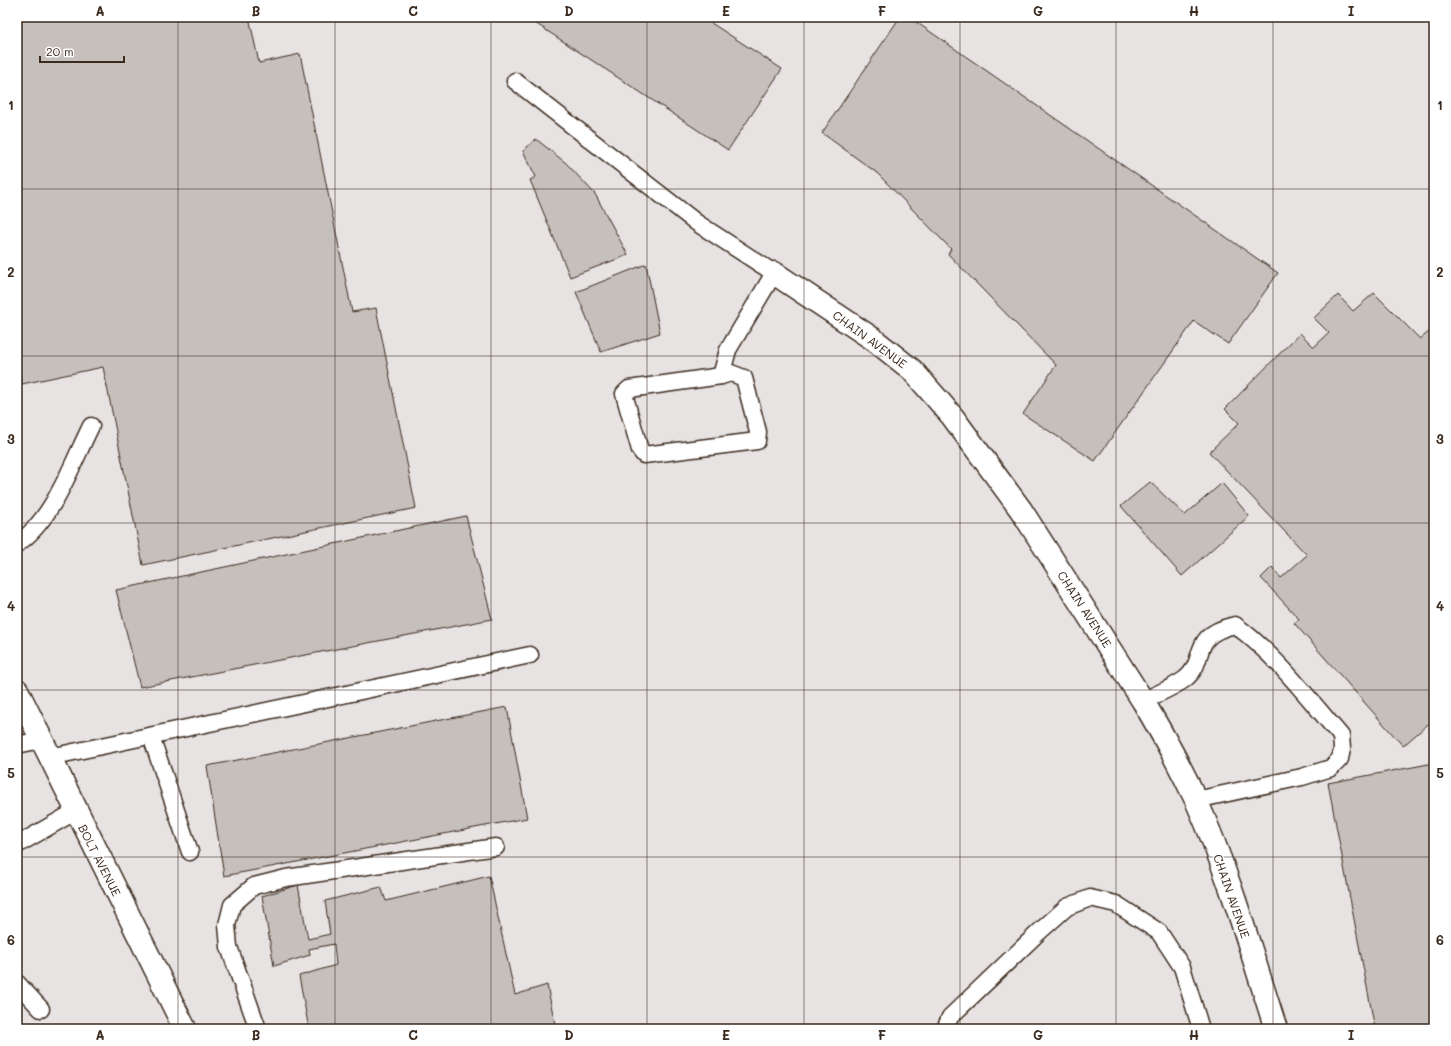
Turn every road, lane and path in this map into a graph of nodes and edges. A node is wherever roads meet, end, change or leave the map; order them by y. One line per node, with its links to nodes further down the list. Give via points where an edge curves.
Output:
1 (515, 81): 2 (lane, via 697,222)
2 (774, 273): 3 (lane, via 728,350); 8 (street, CHAIN AVENUE, via 873,339 912,370 952,416 1022,510)
3 (721, 376): 3 (lane, via 731,373 744,378 758,432 757,441 644,455 640,450 624,394 629,389)
4 (91, 426): 5 (lane, via 52,505)
5 (17, 544)
6 (530, 655): 9 (lane)
7 (17, 690): 11 (street, BOLT AVENUE)
8 (1143, 701): 12 (street, CHAIN AVENUE); 12 (lane, via 1185,678 1195,665 1205,640 1219,629 1235,625 1248,634 1287,674 1341,736 1340,759 1331,768 1302,777)
9 (150, 736): 11 (lane); 16 (lane)
10 (17, 745): 11 (lane)
11 (46, 748): 13 (street, BOLT AVENUE)
12 (1196, 800): 23 (street, CHAIN AVENUE, via 1225,874)
13 (76, 811): 14 (lane); 19 (street, BOLT AVENUE)
14 (17, 845)
15 (496, 847): 20 (lane, via 286,878 254,886 232,905 226,925 229,947)
16 (190, 852)
17 (17, 983): 18 (lane)
18 (41, 1009)
19 (185, 1029)
20 (258, 1029)
21 (945, 1029): 22 (lane, via 950,1017 1039,932 1067,907 1090,898 1116,904 1159,932 1182,967)
22 (1202, 1029)
23 (1276, 1029)

